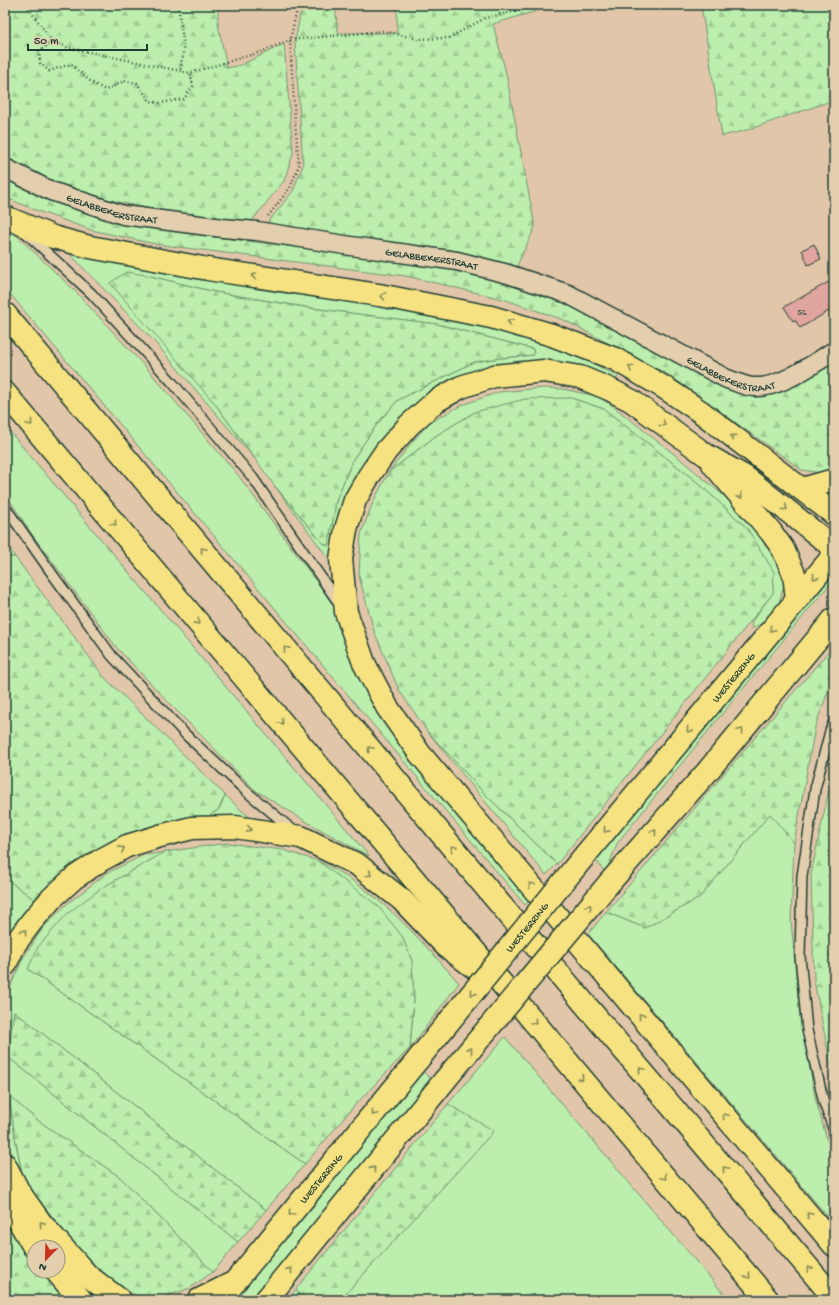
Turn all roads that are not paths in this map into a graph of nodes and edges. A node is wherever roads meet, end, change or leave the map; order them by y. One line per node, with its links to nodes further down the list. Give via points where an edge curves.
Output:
1 (5, 168): 4 (street, GELABBEKERSTRAAT, via 51,191 123,215 257,231 457,261 508,274 568,294 727,379 753,387 767,386 796,374)
2 (9, 219): 8 (highway, one-way to 2, via 701,412 665,388 614,359 552,335 491,317 402,300 90,247); 14 (lane, via 91,293 172,382 253,478)
3 (5, 314): 30 (highway, one-way to 3, via 485,887)
4 (834, 351)
5 (5, 393): 19 (highway, one-way to 19)
6 (706, 456): 11 (highway, one-way to 11, via 744,477); 13 (highway, one-way to 13, via 783,549 794,574); 14 (highway, one-way to 6, via 341,559 346,529 355,500 386,451 409,425 436,401 462,387 494,376 544,372 580,377 632,401)
7 (834, 480): 8 (highway)
8 (802, 489): 10 (highway)
9 (5, 507): 17 (lane, via 112,656 186,735)
10 (834, 514)
11 (834, 548)
12 (834, 555): 13 (highway, WESTERRING, one-way to 13)
13 (797, 599): 29 (highway, WESTERRING, one-way to 29, bridge)
14 (346, 612): 26 (highway, one-way to 14, via 420,754 388,707 364,662)
15 (834, 619): 36 (highway, one-way to 15, bridge, via 610,882 707,772)
16 (834, 721): 20 (lane, via 815,789 802,876 800,956 807,1030 824,1103)
17 (302, 837): 18 (highway, one-way to 17, via 15,944 52,898 74,878 127,846 192,828 235,827); 19 (highway, one-way to 19, via 358,865 402,900 446,946)
18 (5, 965)
19 (513, 997): 37 (highway, one-way to 37)
20 (834, 1131)
21 (5, 1165): 33 (highway, one-way to 21, via 88,1276 41,1223 19,1192)
22 (5, 1197): 23 (highway)
23 (24, 1227): 24 (highway); 25 (highway)
24 (30, 1239)
25 (35, 1239)
26 (834, 1245)
27 (66, 1270): 32 (highway)
28 (63, 1279): 31 (highway)
29 (234, 1282): 34 (highway); 35 (highway, WESTERRING)
30 (834, 1298)
31 (81, 1300)
32 (98, 1300)
33 (120, 1300)
34 (199, 1300)
35 (220, 1300)
36 (266, 1300)
37 (768, 1300)

